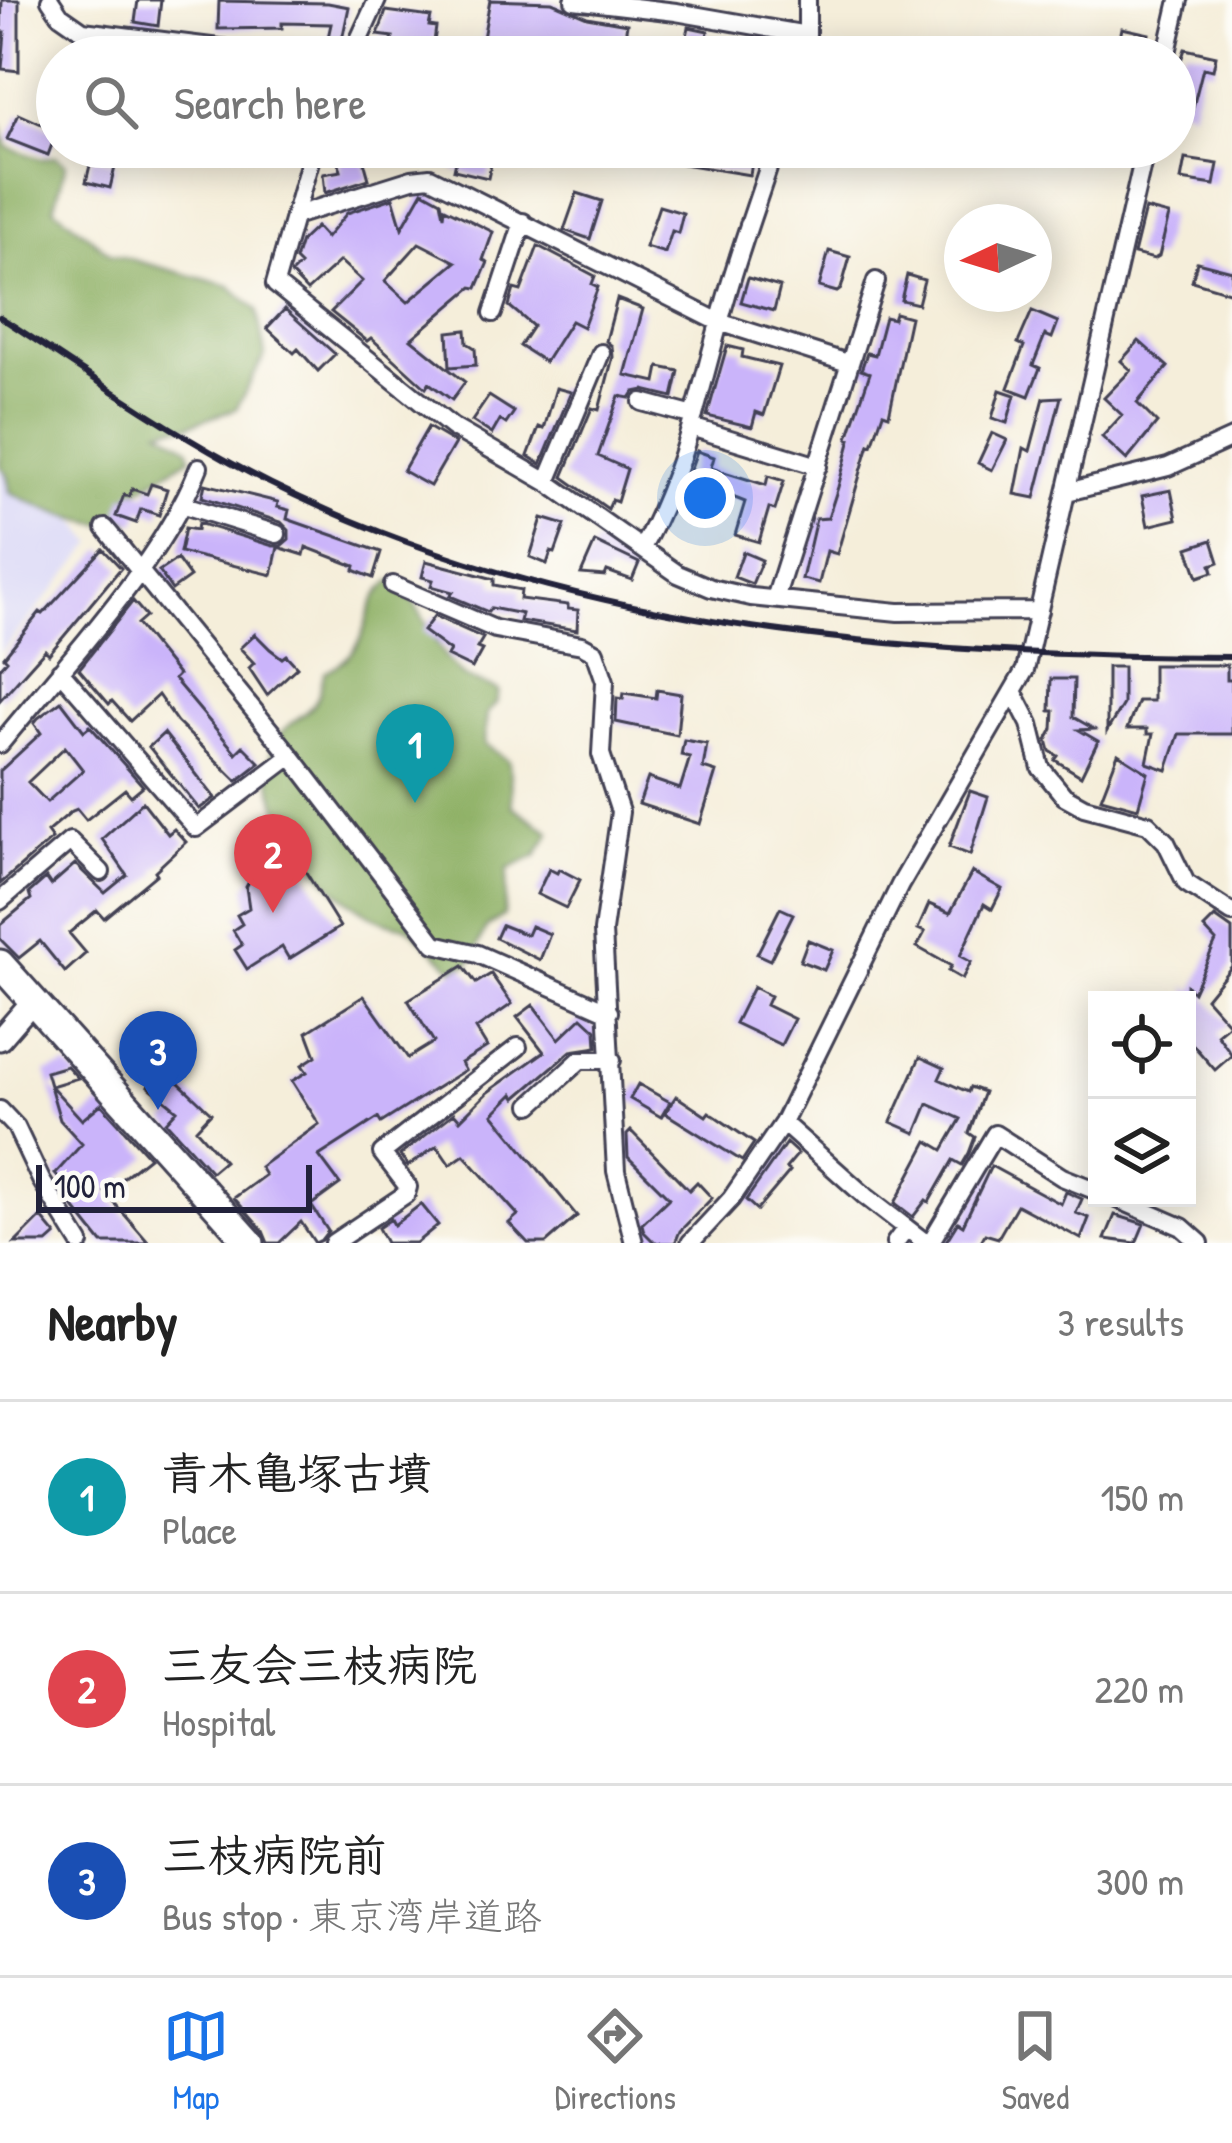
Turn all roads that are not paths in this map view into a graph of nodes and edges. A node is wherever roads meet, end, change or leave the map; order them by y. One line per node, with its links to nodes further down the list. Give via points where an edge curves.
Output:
1 (50, 0): 7 (street, via 83,31)
2 (377, 0): 8 (street)
3 (574, 0): 6 (street)
4 (807, 0): 6 (street, via 807,35)
5 (1179, 0): 9 (street)
6 (678, 6)
7 (123, 36)
8 (361, 36)
9 (1171, 36)
10 (308, 168): 13 (street)
11 (767, 168): 17 (street)
12 (1141, 168): 26 (street)
13 (294, 217): 14 (street, via 430,177); 25 (street, via 275,284 452,427)
14 (523, 222): 16 (street); 17 (street)
15 (876, 281): 19 (street)
16 (493, 313)
17 (719, 322): 19 (street); 21 (street)
18 (601, 353): 25 (street)
19 (848, 363): 23 (street)
20 (642, 402): 21 (street)
21 (693, 422): 23 (street); 30 (street)
22 (1232, 438): 26 (street, via 1168,467)
23 (818, 466): 33 (street)
24 (199, 467): 27 (street)
25 (547, 482): 30 (street)
26 (1067, 492): 34 (street)
27 (184, 505): 29 (street); 31 (street)
28 (105, 528): 31 (street)
29 (277, 534)
30 (643, 546): 33 (street, via 711,588)
31 (138, 571): 35 (street); 38 (street)
32 (393, 585): 44 (street, via 495,629 596,652 604,681 601,754 620,812 603,932)
33 (775, 599): 34 (street, via 898,611)
34 (1040, 611): 36 (street)
35 (60, 670): 37 (street); 38 (street, via 196,828)
36 (1015, 693): 41 (street, via 1041,768 1064,796 1148,824 1186,883); 50 (street, via 900,885)
37 (0, 744)
38 (291, 756): 44 (street, via 435,944)
39 (101, 872): 40 (street, via 70,841)
40 (0, 902)
41 (1232, 913)
42 (0, 964): 43 (highway)
43 (32, 1002): 45 (street); 55 (highway)
44 (609, 1012): 47 (street)
45 (0, 1039)
46 (518, 1047): 56 (street, via 382,1154 406,1194)
47 (612, 1060): 48 (street, via 580,1060); 57 (street, via 616,1171)
48 (531, 1105)
49 (0, 1110): 54 (street)
50 (783, 1124): 53 (street); 58 (street)
51 (1088, 1187): 59 (street, via 995,1134)
52 (1135, 1207): 60 (street)
53 (900, 1235): 59 (street)
54 (80, 1243)
55 (250, 1243)
56 (333, 1243)
57 (634, 1243)
58 (690, 1243)
59 (928, 1243)
60 (1200, 1243)

